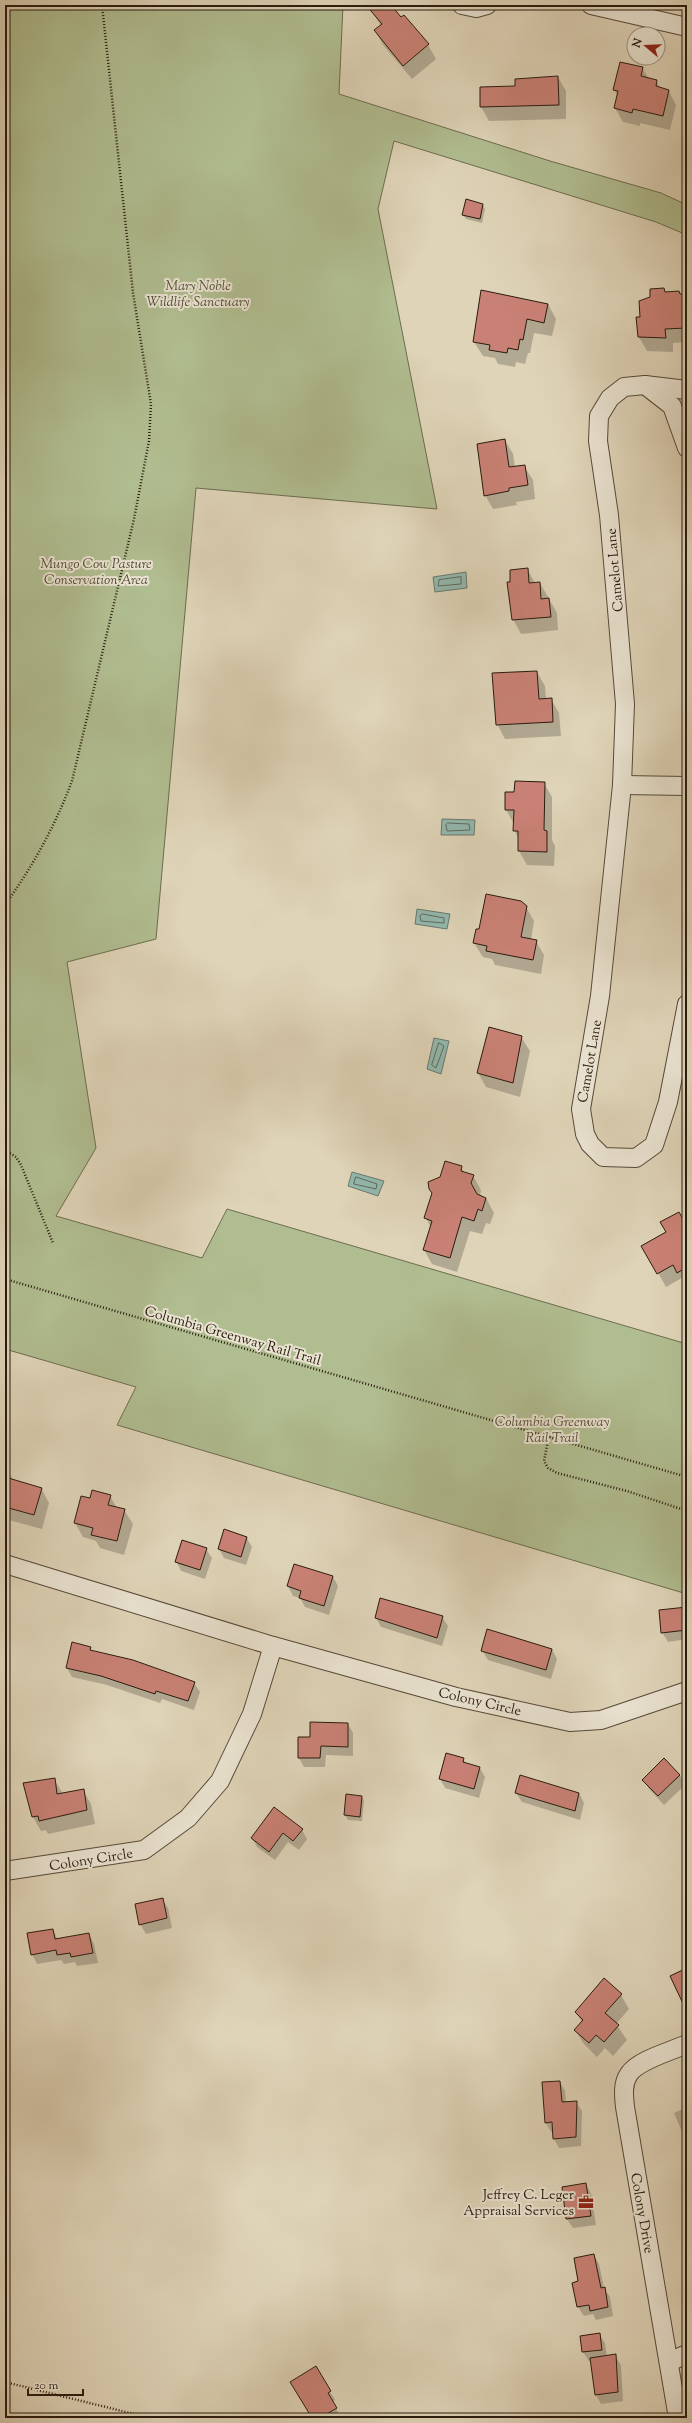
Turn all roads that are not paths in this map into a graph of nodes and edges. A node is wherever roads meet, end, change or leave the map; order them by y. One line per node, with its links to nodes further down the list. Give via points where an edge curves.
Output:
1 (462, 5): 2 (street, via 476,8)
2 (487, 5)
3 (591, 5): 4 (street)
4 (687, 27)
5 (645, 385): 6 (street, Camelot Lane); 7 (street, via 672,406); 8 (street, Camelot Lane, via 624,387 610,398 599,416 598,442 609,515 625,704)
6 (687, 390)
7 (687, 448)
8 (622, 784): 9 (street); 10 (street, Camelot Lane, via 600,996 580,1108 585,1134 590,1144 603,1157 636,1158 654,1145 668,1102)
9 (687, 786)
10 (687, 1004)
11 (5, 1564): 12 (street, Colony Circle)
12 (273, 1646): 13 (street, Colony Circle, via 456,1697 570,1722 601,1720); 14 (street, Colony Circle, via 252,1714 220,1781 188,1818 144,1850)
13 (687, 1691)
14 (5, 1871)
15 (687, 2044): 17 (street, Colony Drive, via 643,2063 629,2073 624,2087 624,2108)
16 (687, 2354): 17 (street)
17 (669, 2362): 18 (street, Colony Drive)
18 (678, 2418)

